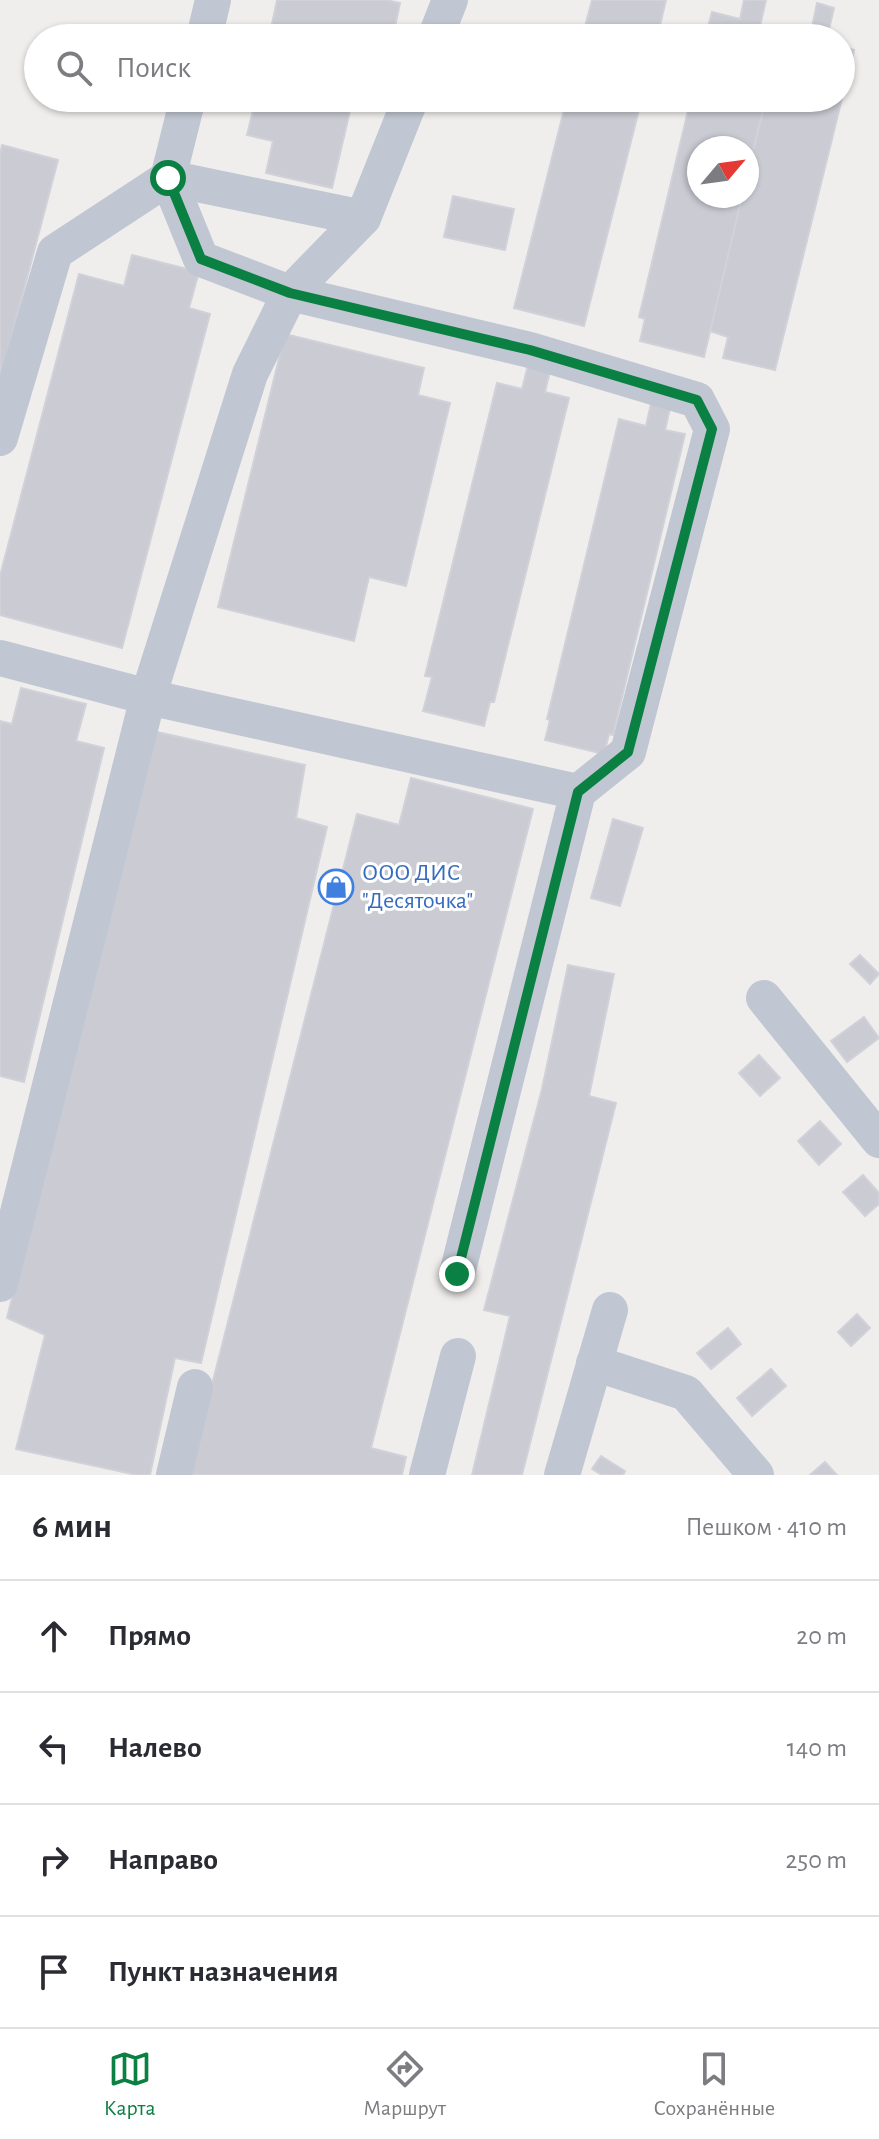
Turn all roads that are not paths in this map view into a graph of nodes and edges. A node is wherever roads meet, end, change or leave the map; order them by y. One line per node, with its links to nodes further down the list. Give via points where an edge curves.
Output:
1 (213, 0): 3 (street)
2 (450, 0): 4 (street)
3 (207, 24)
4 (441, 24)
5 (184, 112): 7 (street)
6 (405, 112): 8 (street)
7 (168, 178): 8 (street); 9 (street, via 201,259); 10 (street, via 55,252)
8 (363, 218): 9 (street)
9 (290, 293): 12 (street, via 250,374); 13 (street, via 530,350 697,400 712,429 628,752)
10 (0, 438)
11 (0, 658): 12 (street)
12 (148, 697): 13 (street); 16 (street)
13 (578, 792): 17 (street)
14 (764, 998): 15 (street)
15 (879, 1140)
16 (13, 1180): 18 (street)
17 (457, 1274)
18 (0, 1284)
19 (610, 1310): 21 (street)
20 (458, 1356): 24 (street)
21 (594, 1363): 25 (street); 26 (street, via 686,1393)
22 (195, 1387): 23 (street)
23 (174, 1475)
24 (427, 1475)
25 (562, 1475)
26 (756, 1475)

